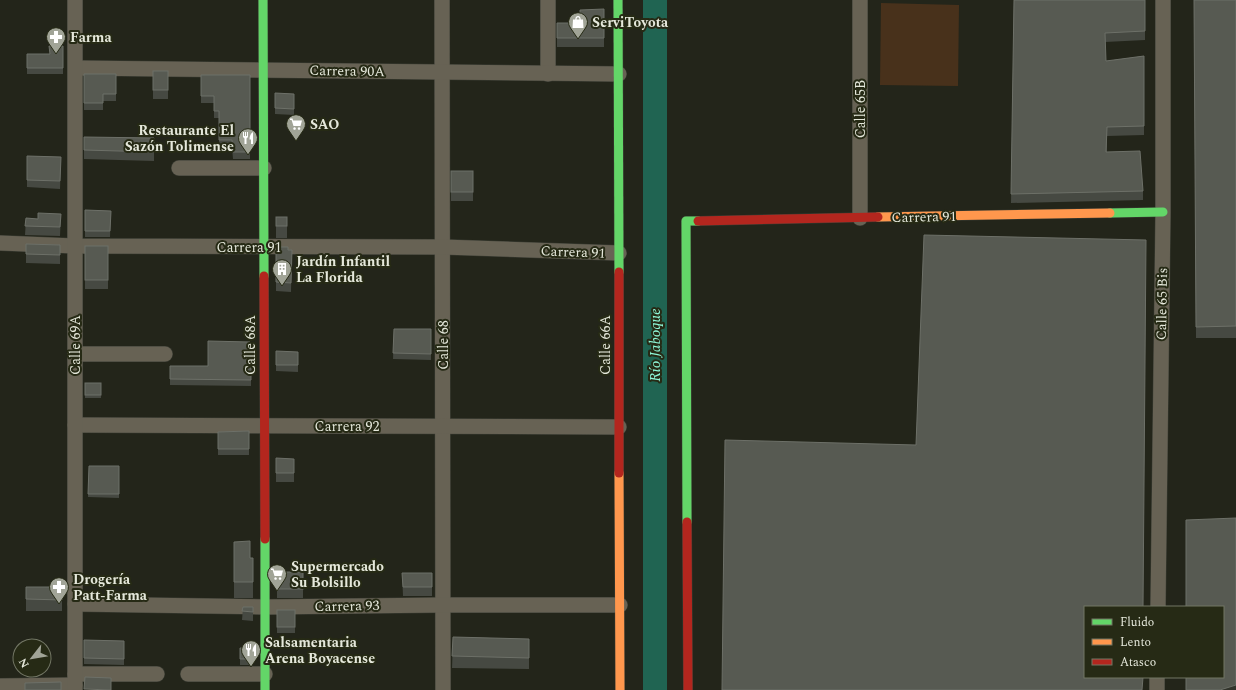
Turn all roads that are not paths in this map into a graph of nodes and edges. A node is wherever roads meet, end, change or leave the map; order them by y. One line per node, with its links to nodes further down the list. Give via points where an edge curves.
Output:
1 (76, 0): 8 (street, Calle 69A)
2 (263, 0): 9 (street, Calle 68A)
3 (442, 0): 10 (street, Calle 68)
4 (548, 0): 11 (street)
5 (618, 0): 12 (street, Calle 66A)
6 (860, 0): 16 (street, Calle 65B)
7 (1163, 0): 15 (street, Calle 65 Bis)
8 (76, 68): 9 (street, Carrera 90A); 18 (street, Calle 69A)
9 (263, 70): 10 (street, Carrera 90A); 14 (street, Calle 68A)
10 (442, 72): 11 (street, Carrera 90A); 20 (street, Calle 68)
11 (548, 74): 12 (street, Carrera 90A)
12 (619, 74): 21 (street, Calle 66A)
13 (179, 168): 14 (street)
14 (264, 168): 19 (street, Calle 68A)
15 (1163, 212): 16 (street, Carrera 91); 31 (street, Calle 65 Bis)
16 (860, 218): 42 (street, Carrera 91, via 686,221)
17 (0, 243): 18 (street, Carrera 91)
18 (75, 246): 19 (street, Carrera 91); 22 (street, Calle 69A)
19 (264, 247): 20 (street, Carrera 91); 25 (street, Calle 68A)
20 (443, 247): 21 (street, Carrera 91); 26 (street, Calle 68)
21 (619, 253): 27 (street, Calle 66A)
22 (75, 354): 23 (street); 24 (street, Calle 69A)
23 (165, 354)
24 (75, 425): 25 (street, Carrera 92); 28 (street, Calle 69A)
25 (264, 426): 26 (street, Carrera 92); 32 (street, Calle 68A)
26 (443, 426): 27 (street, Carrera 92); 29 (street, Calle 68)
27 (619, 427): 30 (street, Calle 66A)
28 (75, 604): 32 (street, Carrera 93); 37 (street, Calle 69A)
29 (443, 604): 30 (street, Carrera 93); 32 (street, Carrera 93); 40 (street, Calle 68)
30 (620, 605): 41 (street, Calle 66A)
31 (1158, 606)
32 (265, 607): 35 (street, Calle 68A)
33 (156, 674): 37 (street)
34 (188, 674): 35 (street)
35 (265, 674): 39 (street, Calle 68A)
36 (1157, 678): 43 (street)
37 (75, 683): 38 (street)
38 (0, 686)
39 (265, 690)
40 (443, 690)
41 (620, 690)
42 (688, 690)
43 (1157, 690)

